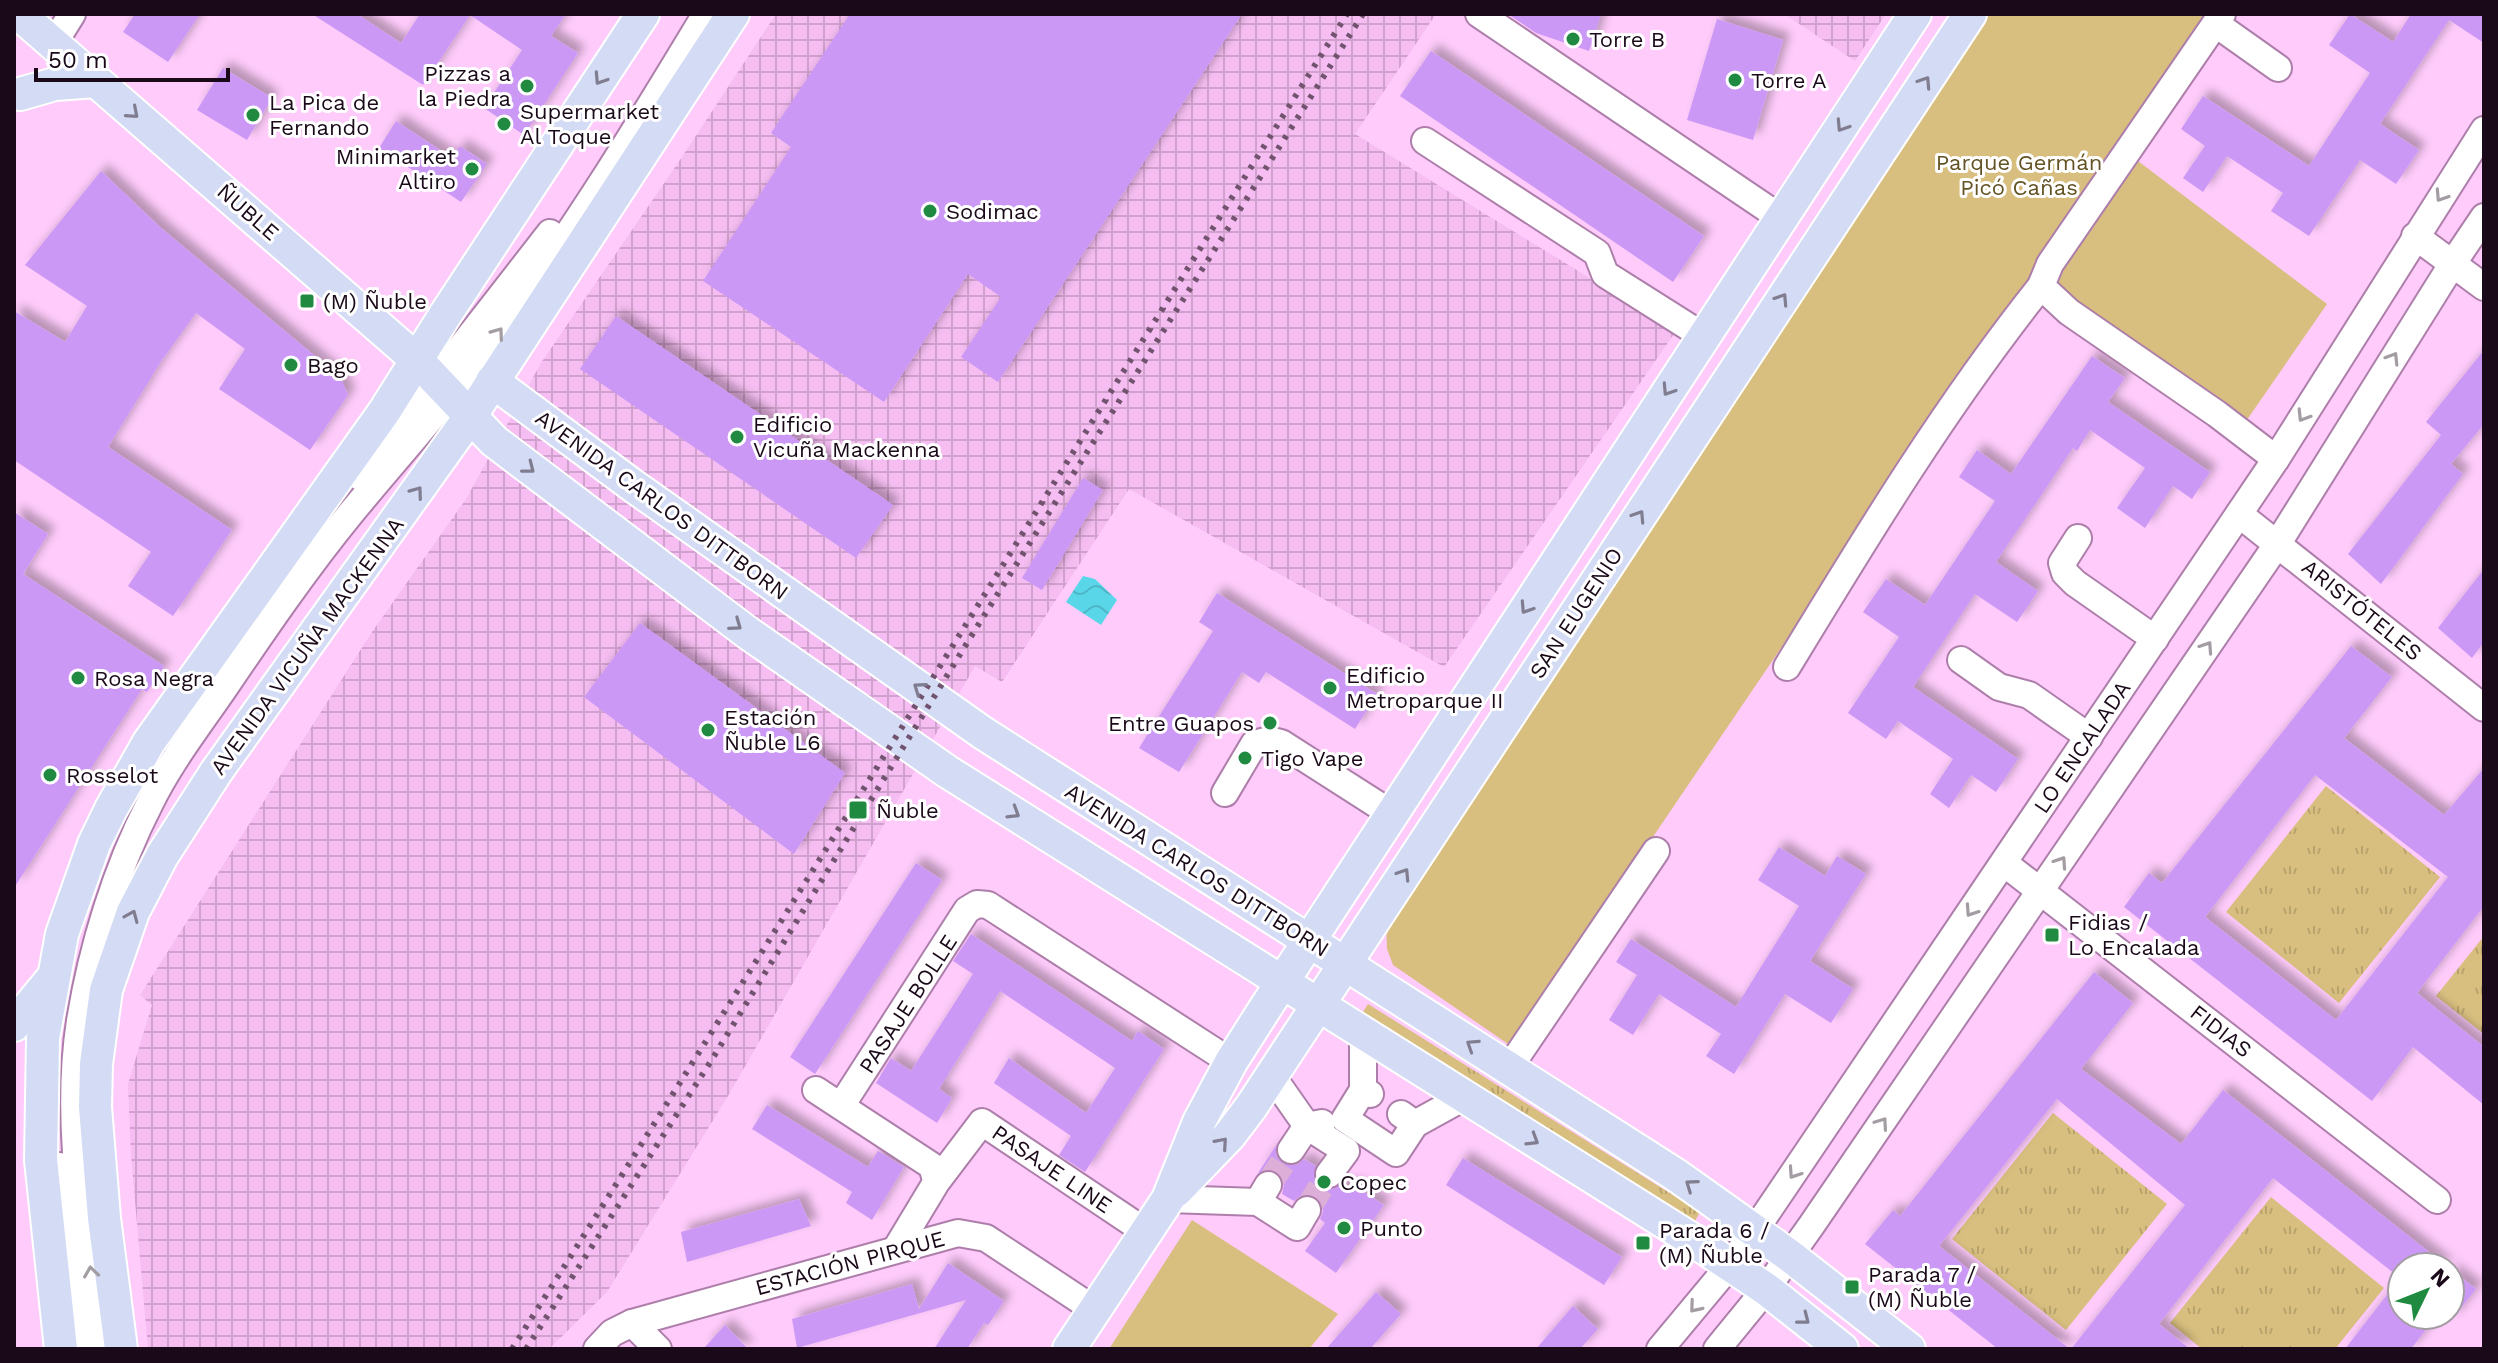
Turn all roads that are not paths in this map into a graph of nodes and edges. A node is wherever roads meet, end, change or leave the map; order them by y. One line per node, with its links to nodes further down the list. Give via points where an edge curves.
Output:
1 (19, 14): 11 (main road, ÑUBLE)
2 (72, 14): 11 (street)
3 (643, 14): 26 (main road, AVENIDA VICUÑA MACKENNA, one-way to 26)
4 (690, 14): 26 (street, via 565,211)
5 (706, 14): 25 (street, one-way to 5)
6 (733, 14): 25 (main road, AVENIDA VICUÑA MACKENNA)
7 (1479, 14): 19 (street)
8 (1970, 14): 12 (main road, SAN EUGENIO)
9 (2219, 19): 13 (street); 22 (street, via 2050,264)
10 (1911, 20): 12 (main road, via 1933,28); 19 (main road, SAN EUGENIO, one-way to 19)
11 (54, 43): 14 (main road, ÑUBLE); 15 (main road)
12 (1946, 50): 42 (main road, SAN EUGENIO, one-way to 12)
13 (2278, 68)
14 (96, 81): 15 (main road, via 55,84); 26 (main road, ÑUBLE, one-way to 26)
15 (17, 99)
16 (2484, 130): 20 (street, LO ENCALADA, one-way to 20)
17 (1425, 141): 24 (street, via 1597,253 1605,274)
18 (2484, 217): 21 (street)
19 (1781, 218): 24 (main road, SAN EUGENIO)
20 (2415, 236): 21 (street); 27 (street, LO ENCALADA, one-way to 27)
21 (2453, 263): 23 (street); 30 (street, one-way to 21)
22 (2041, 286): 27 (street, via 2069,312); 33 (street, via 1995,344)
23 (2484, 287)
24 (1703, 336): 37 (main road, SAN EUGENIO, one-way to 37)
25 (485, 370): 26 (main road, AVENIDA VICUÑA MACKENNA); 41 (main road, AVENIDA CARLOS DITTBORN, one-way to 25, via 983,733 632,485)
26 (443, 387): 43 (main road, AVENIDA VICUÑA MACKENNA, via 384,412 172,709 129,776 82,873); 44 (main road, one-way to 44, via 494,441 836,696); 78 (street, via 293,569 164,753 129,813 97,891 73,982 60,1085 64,1219); 79 (street, one-way to 26, via 76,1167 74,1091 88,984 123,865 165,774); 80 (main road, AVENIDA VICUÑA MACKENNA, one-way to 26, via 95,1107 100,1027 118,951 147,884)
27 (2276, 459): 28 (street, LO ENCALADA)
28 (2239, 514): 30 (street, ARISTÓTELES); 31 (street, LO ENCALADA)
29 (2078, 538): 31 (street, via 2062,563 2065,573)
30 (2278, 543): 34 (street, ARISTÓTELES); 40 (street, one-way to 30)
31 (2155, 639): 35 (street, LO ENCALADA)
32 (1961, 660): 35 (street, via 1999,687 2029,695)
33 (1787, 667)
34 (2484, 708)
35 (2089, 737): 39 (street, LO ENCALADA)
36 (1225, 793): 37 (street, via 1254,744 1269,740)
37 (1392, 814): 41 (main road, SAN EUGENIO)
38 (1656, 851): 49 (street)
39 (2004, 863): 40 (street, FIDIAS); 57 (street, LO ENCALADA, one-way to 57)
40 (2041, 891): 62 (street, one-way to 40); 66 (street, FIDIAS)
41 (1310, 941): 42 (main road, AVENIDA CARLOS DITTBORN); 44 (main road, SAN EUGENIO)
42 (1345, 963): 45 (main road, SAN EUGENIO); 49 (main road, AVENIDA CARLOS DITTBORN, one-way to 42)
43 (53, 978): 46 (main road); 61 (main road, AVENIDA VICUÑA MACKENNA, via 43,1038)
44 (1282, 983): 45 (main road); 48 (main road, SAN EUGENIO)
45 (1316, 1005): 47 (main road); 50 (main road, SAN EUGENIO)
46 (14, 1025)
47 (1363, 1034): 52 (main road); 54 (street, via 1367,1092)
48 (1231, 1062): 53 (street, PASAJE BOLLE, via 988,905 977,904 967,910); 65 (main road, SAN EUGENIO, via 1199,1122)
49 (1509, 1068): 68 (main road, AVENIDA CARLOS DITTBORN, one-way to 49)
50 (1272, 1076): 55 (street); 65 (main road, SAN EUGENIO, one-way to 50, via 1229,1136)
51 (816, 1090): 53 (street)
52 (1464, 1097): 60 (street, via 1408,1119); 72 (main road, one-way to 72)
53 (841, 1106): 64 (street, via 927,1160)
54 (1345, 1119): 55 (street); 60 (street)
55 (1307, 1126): 58 (street); 59 (street)
56 (14, 1139): 61 (main road)
57 (1814, 1142): 62 (street); 68 (street, LO ENCALADA, one-way to 68)
58 (1291, 1150)
59 (1346, 1151): 60 (street); 63 (street)
60 (1396, 1153)
61 (41, 1160): 77 (main road, AVENIDA VICUÑA MACKENNA)
62 (1851, 1168): 71 (street)
63 (1329, 1174)
64 (935, 1184): 69 (street, PASAJE LINE, via 982,1122); 70 (street, PASAJE LINE)
65 (1168, 1199): 67 (street, via 1263,1194 1297,1227); 69 (main road, SAN EUGENIO)
66 (2437, 1200)
67 (1307, 1210)
68 (1755, 1230): 71 (main road, AVENIDA CARLOS DITTBORN); 72 (street, LO ENCALADA)
69 (1146, 1232): 74 (main road, SAN EUGENIO)
70 (896, 1249): 74 (street, ESTACIÓN PIRQUE, via 958,1233 986,1238); 75 (street, ESTACIÓN PIRQUE)
71 (1790, 1256): 73 (street); 86 (main road, AVENIDA CARLOS DITTBORN)
72 (1730, 1265): 73 (main road); 76 (street, LO ENCALADA, one-way to 76)
73 (1766, 1289): 84 (street); 85 (main road, one-way to 85)
74 (1095, 1310): 83 (main road, SAN EUGENIO)
75 (632, 1323): 81 (street, ESTACIÓN PIRQUE); 82 (street)
76 (1667, 1347)
77 (61, 1349)
78 (79, 1349)
79 (101, 1349)
80 (121, 1349)
81 (597, 1349)
82 (658, 1349)
83 (1069, 1349)
84 (1717, 1349)
85 (1842, 1349)
86 (1909, 1349)

